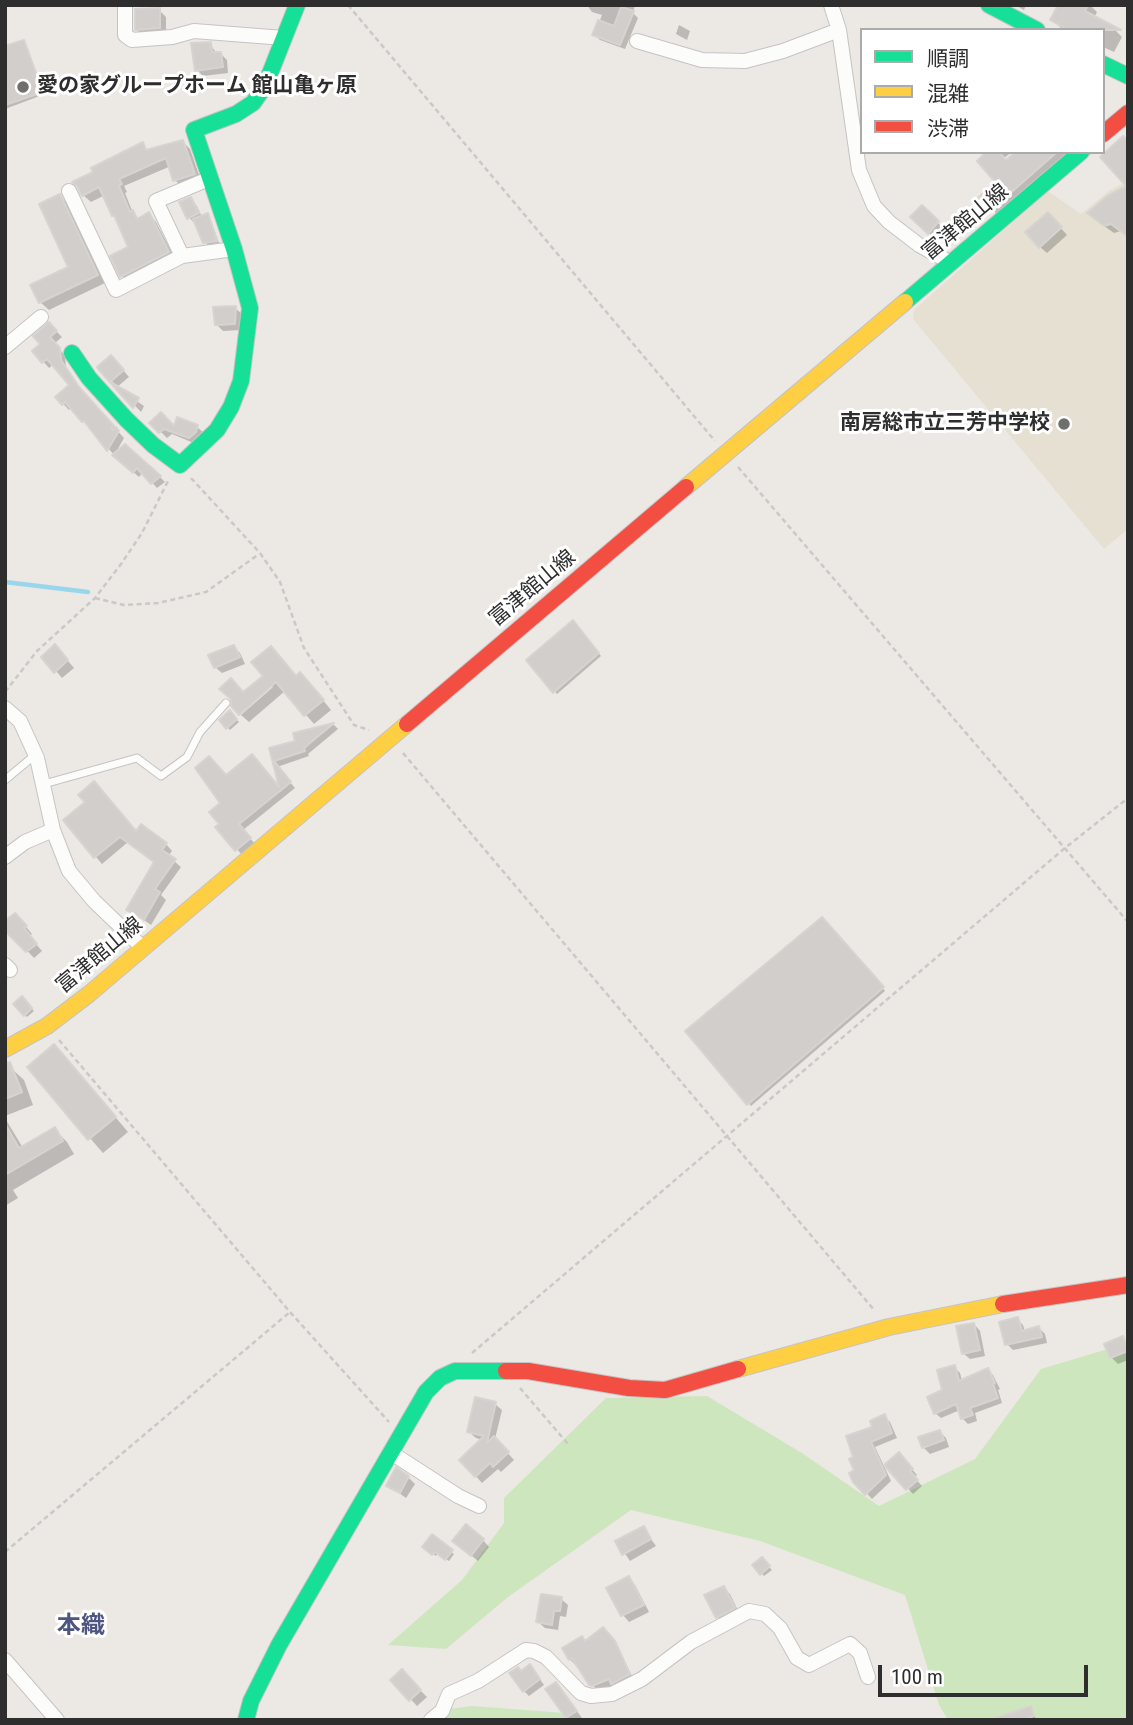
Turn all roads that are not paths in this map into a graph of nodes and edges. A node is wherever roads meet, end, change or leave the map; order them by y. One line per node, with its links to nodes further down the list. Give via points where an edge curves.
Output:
1 (125, 5): 7 (street, via 125,35 132,40 194,31)
2 (297, 5): 7 (street)
3 (831, 5): 6 (street)
4 (989, 5): 5 (street)
5 (1033, 28)
6 (839, 30): 8 (street, via 745,61 702,61); 18 (street, via 859,170 874,205 919,245)
7 (284, 38): 14 (street, via 265,86 253,103 194,130)
8 (637, 41)
9 (1105, 65): 10 (street)
10 (1128, 76)
11 (1128, 113): 12 (street)
12 (1105, 132)
13 (1079, 154): 18 (street, 富津館山線)
14 (211, 178): 16 (street); 17 (street, via 156,201)
15 (69, 191): 17 (street, via 116,290)
16 (234, 249): 17 (street); 21 (street, via 250,308 240,381 217,430 180,465 126,419)
17 (182, 256)
18 (951, 262): 29 (street, 富津館山線)
19 (41, 317): 20 (street)
20 (5, 347)
21 (72, 353)
22 (226, 703): 26 (lane, via 200,732 187,757 161,776 137,758)
23 (5, 708): 24 (street, via 20,721)
24 (36, 755): 25 (lane); 26 (street)
25 (5, 780)
26 (44, 784): 27 (street)
27 (53, 830): 28 (street); 29 (street, via 69,872)
28 (5, 857)
29 (143, 948): 30 (street, 富津館山線, via 47,1026)
30 (5, 1049)
31 (1128, 1285): 32 (street, via 993,1305 889,1327 665,1390 528,1371 455,1371 426,1392)
32 (390, 1452): 33 (street); 37 (street, via 279,1645)
33 (479, 1506)
34 (5, 1660): 36 (street)
35 (868, 1677): 38 (street, via 860,1653 850,1644 809,1665 797,1658 780,1628 765,1614 749,1611 691,1642 642,1679 612,1694 581,1692 546,1657 526,1650 478,1681 449,1693 442,1712)
36 (57, 1720)
37 (246, 1720)
38 (431, 1720)

